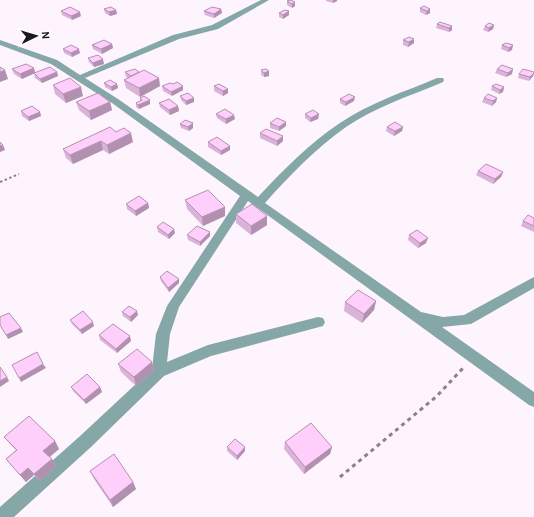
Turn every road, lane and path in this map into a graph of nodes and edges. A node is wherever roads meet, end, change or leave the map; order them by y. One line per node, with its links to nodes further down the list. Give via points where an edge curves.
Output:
1 (266, 0): 3 (street, via 216,27 176,37)
2 (0, 42): 3 (street, via 54,62)
3 (79, 78): 7 (street)
4 (440, 80): 8 (street, via 373,108 343,125 322,141)
5 (19, 174): 6 (path)
6 (0, 182)
7 (247, 194): 8 (street); 13 (street, via 173,306 163,334)
8 (259, 203): 10 (street)
9 (534, 282): 10 (street, via 466,320 443,322)
10 (417, 316): 12 (street)
11 (318, 322): 13 (street, via 208,351)
12 (476, 358): 14 (street); 15 (path, via 458,372 437,396)
13 (160, 372): 16 (street)
14 (534, 400)
15 (340, 477)
16 (1, 517)

